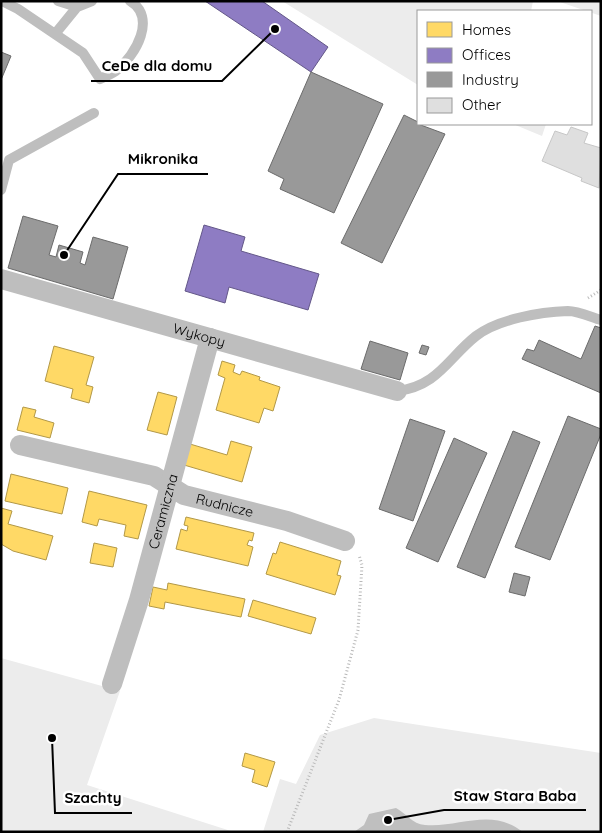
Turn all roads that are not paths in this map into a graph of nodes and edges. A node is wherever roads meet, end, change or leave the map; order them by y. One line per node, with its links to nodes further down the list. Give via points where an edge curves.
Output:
1 (2, 1): 6 (lane)
2 (58, 1): 5 (lane)
3 (92, 1): 5 (lane)
4 (130, 1): 6 (lane, via 138,6 144,20 139,43 118,70 100,79 83,53)
5 (77, 7): 6 (lane)
6 (55, 34)
7 (94, 113): 8 (lane, via 9,160)
8 (1, 190)
9 (1, 279): 11 (street, Wykopy)
10 (601, 320): 12 (lane, via 569,311 509,320 477,336 427,383)
11 (210, 338): 12 (street, Wykopy); 14 (street, Ceramiczna)
12 (397, 391)
13 (20, 445): 14 (street, Rudnicze, via 154,476)
14 (171, 486): 15 (street, Rudnicze, via 184,495 287,520); 16 (street, Ceramiczna)
15 (345, 541)
16 (112, 684)

